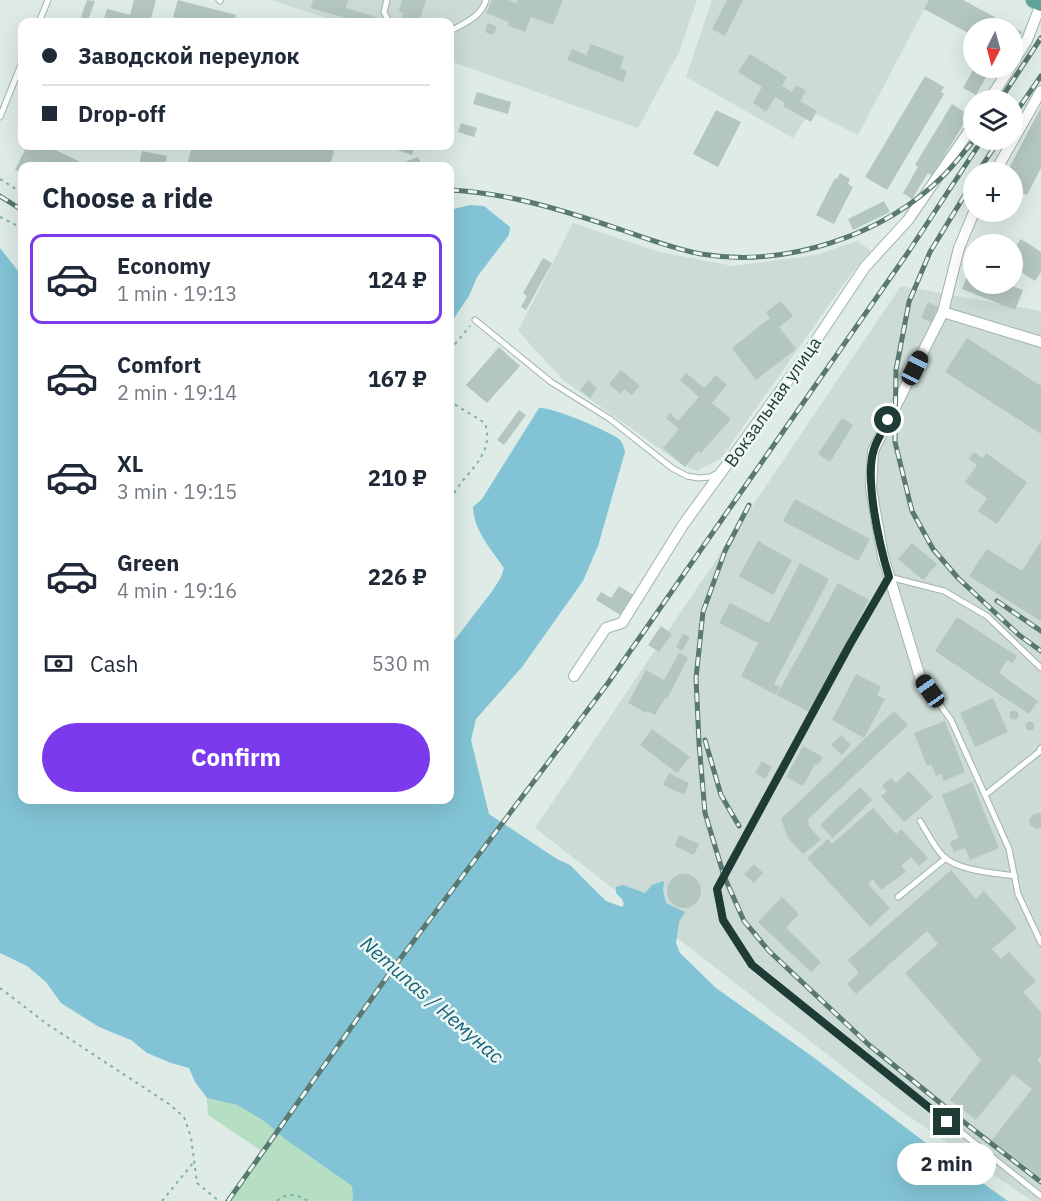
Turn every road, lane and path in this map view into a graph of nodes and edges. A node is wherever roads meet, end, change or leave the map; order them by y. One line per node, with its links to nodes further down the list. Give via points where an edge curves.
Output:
1 (48, 0): 6 (lane)
2 (387, 0): 7 (lane)
3 (486, 0): 8 (lane, via 472,20)
4 (1034, 0): 5 (main road)
5 (1041, 3): 9 (street)
6 (41, 18)
7 (387, 18)
8 (454, 29)
9 (1023, 46)
10 (18, 72): 12 (lane)
11 (1041, 91): 14 (street)
12 (0, 117)
13 (963, 140): 25 (street, Вокзальная улица, via 908,220 865,267)
14 (1001, 162)
15 (0, 179): 16 (path)
16 (18, 190)
17 (0, 217): 19 (path)
18 (970, 222): 20 (street)
19 (18, 226)
20 (943, 312): 22 (street); 27 (street, via 873,451 871,488)
21 (475, 320): 23 (path); 25 (lane, via 551,382 610,419 672,468 699,478)
22 (1041, 342)
23 (454, 345)
24 (454, 404): 26 (path, via 485,423 488,430 483,454)
25 (724, 470): 29 (street, Вокзальная улица, via 683,525 622,623 606,628)
26 (454, 496)
27 (889, 577): 28 (lane, via 944,591 987,616); 30 (street); 40 (lane, via 717,889 723,920 752,965)
28 (1041, 668)
29 (574, 676)
30 (920, 677): 32 (lane, via 951,720)
31 (1041, 748): 32 (lane)
32 (985, 795): 35 (lane, via 1009,849)
33 (920, 821): 34 (lane)
34 (946, 858): 35 (lane, via 967,868); 36 (lane)
35 (1015, 876): 37 (lane, via 1018,894)
36 (898, 897)
37 (1041, 943)
38 (0, 988): 39 (path, via 184,1117)
39 (194, 1162): 41 (path); 42 (path, via 197,1184)
40 (1041, 1196)
41 (162, 1201)
42 (219, 1201)
43 (277, 1201): 44 (path, via 294,1194)
44 (308, 1201)

